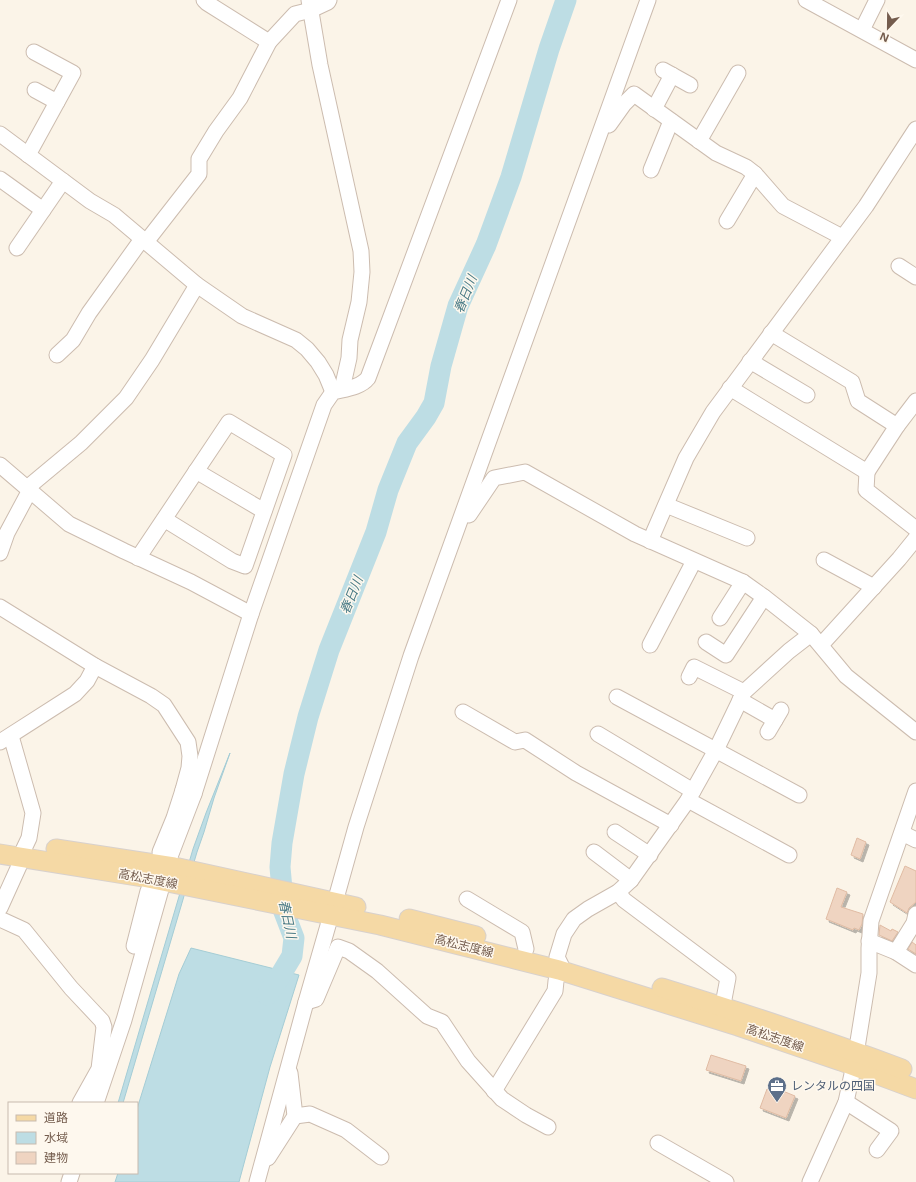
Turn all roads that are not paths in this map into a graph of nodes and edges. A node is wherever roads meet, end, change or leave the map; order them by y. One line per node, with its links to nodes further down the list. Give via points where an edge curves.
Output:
1 (204, 0): 9 (street)
2 (329, 0): 7 (street)
3 (509, 0): 39 (street, via 368,378 359,385)
4 (648, 0): 21 (street)
5 (806, 0): 8 (street)
6 (877, 0): 8 (street)
7 (310, 5): 9 (street, via 295,14); 39 (street, via 320,65 361,251 359,302 350,340 349,358)
8 (862, 30): 11 (street)
9 (269, 42): 30 (street, via 240,98 199,159 199,174)
10 (34, 52): 15 (street, via 73,73)
11 (916, 60)
12 (738, 74): 20 (street)
13 (690, 85): 16 (street, via 668,72)
14 (35, 90): 15 (street)
15 (57, 102): 22 (street)
16 (654, 109): 17 (street); 21 (street, via 634,94)
17 (671, 121): 20 (street); 23 (street)
18 (916, 129): 29 (street, via 866,206)
19 (0, 134): 22 (street)
20 (699, 141): 24 (street)
21 (597, 142): 51 (street)
22 (28, 155): 26 (street)
23 (651, 170)
24 (755, 174): 28 (street); 29 (street, via 783,206)
25 (0, 179): 27 (street)
26 (63, 181): 27 (street); 30 (street, via 114,215)
27 (43, 210): 31 (street)
28 (727, 221)
29 (842, 237): 35 (street)
30 (144, 241): 34 (street); 36 (street, via 89,313 73,340)
31 (17, 248)
32 (899, 266): 33 (street)
33 (916, 277)
34 (196, 285): 39 (street, via 242,316 296,340 318,362); 46 (street, via 152,360 126,398 81,443)
35 (771, 333): 37 (street); 42 (street, via 852,382 858,401)
36 (57, 355)
37 (750, 361): 38 (street); 40 (street)
38 (730, 388): 45 (street); 47 (street, via 686,458)
39 (337, 391): 63 (street, via 324,405)
40 (807, 395)
41 (916, 400): 42 (street)
42 (898, 426): 45 (street)
43 (0, 465): 46 (street)
44 (196, 471): 48 (street); 48 (street, via 229,422 284,455); 49 (street)
45 (867, 472): 50 (street, via 866,490)
46 (28, 489): 55 (street); 56 (street, via 70,524)
47 (666, 505): 52 (street); 54 (street)
48 (264, 511): 49 (street, via 245,566 232,561)
49 (164, 519): 56 (street)
50 (916, 529)
51 (456, 534): 54 (street, via 494,478 525,472); 97 (street, via 412,656)
52 (747, 538)
53 (916, 538): 60 (street)
54 (650, 541): 58 (street)
55 (0, 553)
56 (138, 558): 63 (street, via 191,582)
57 (824, 560): 60 (street)
58 (694, 561): 59 (street); 67 (street, via 674,612)
59 (743, 582): 61 (street); 64 (street)
60 (874, 587): 65 (street)
61 (764, 596): 65 (street); 66 (street, via 726,655)
62 (0, 607): 68 (street)
63 (251, 614): 79 (street)
64 (720, 618)
65 (816, 640): 70 (street, via 788,651); 74 (street, via 846,676)
66 (706, 642)
67 (650, 645)
68 (95, 666): 76 (street, via 87,681 75,694); 79 (street, via 164,705 188,742)
69 (689, 677): 70 (street, via 694,667)
70 (742, 696): 73 (street); 77 (street)
71 (617, 697): 77 (street)
72 (463, 712): 82 (street, via 515,742 525,740 576,774)
73 (774, 721)
74 (916, 732)
75 (598, 734): 81 (street)
76 (6, 739): 87 (street, via 33,813 29,838)
77 (716, 750): 80 (street); 81 (street)
78 (916, 791): 84 (street)
79 (188, 792): 92 (street)
80 (799, 795)
81 (690, 796): 82 (street); 91 (street)
82 (671, 826): 90 (street)
83 (615, 832): 90 (street)
84 (902, 833): 85 (street); 100 (street, via 871,921)
85 (916, 840)
86 (0, 841): 87 (main road, 高松志度線)
87 (23, 851): 89 (main road, 高松志度線); 92 (main road, 高松志度線); 96 (street)
88 (594, 852): 93 (street)
89 (0, 854)
90 (650, 855): 93 (street)
91 (788, 855)
92 (164, 874): 97 (main road, 高松志度線); 109 (street, via 136,977)
93 (631, 880): 94 (street)
94 (618, 892): 103 (street, via 574,919 564,934); 105 (street, via 624,900 728,978)
95 (467, 900): 101 (street, via 522,932)
96 (0, 908)
97 (329, 908): 101 (main road, 高松志度線, via 435,925); 103 (main road, 高松志度線, via 380,925); 106 (street)
98 (916, 914): 102 (street, via 914,923)
99 (0, 919): 109 (street, via 24,930 71,988 102,1021)
100 (869, 941): 102 (street); 107 (street, via 869,973)
101 (526, 949): 103 (main road, 高松志度線)
102 (896, 952): 104 (street)
103 (558, 964): 107 (main road, 高松志度線, via 738,1026); 112 (street, via 555,991)
104 (916, 965)
105 (724, 999)
106 (306, 1002): 108 (street); 112 (street, via 316,999 338,948 349,951 377,971 427,1016 442,1022 468,1061)
107 (855, 1059): 110 (main road, 高松志度線); 111 (main road, 高松志度線); 115 (street)
108 (289, 1064): 116 (street); 121 (street)
109 (103, 1070): 113 (street); 114 (street)
110 (916, 1075)
111 (916, 1089)
112 (494, 1091): 117 (street, via 526,1115)
113 (81, 1102)
114 (96, 1102)
115 (846, 1102): 119 (street, via 891,1131); 123 (street)
116 (295, 1116): 120 (street, via 310,1114 346,1130); 121 (street)
117 (548, 1127)
118 (658, 1143): 122 (street)
119 (877, 1150)
120 (381, 1157)
121 (259, 1175)
122 (726, 1182)
123 (810, 1182)

